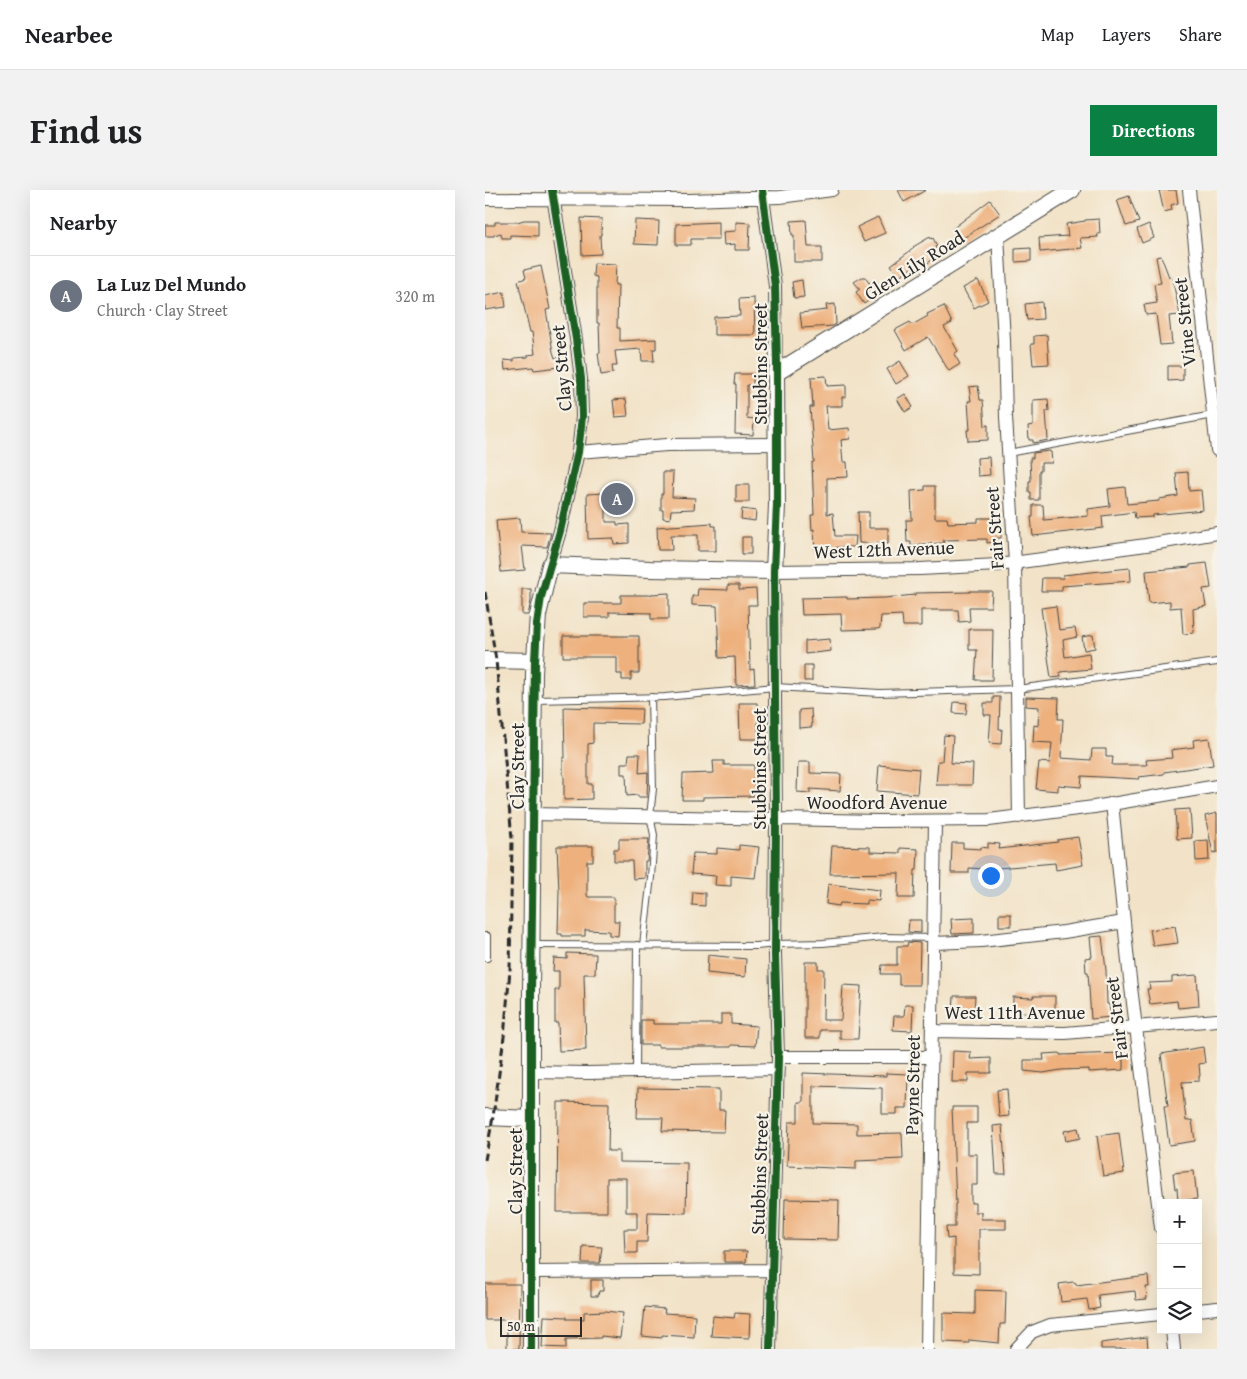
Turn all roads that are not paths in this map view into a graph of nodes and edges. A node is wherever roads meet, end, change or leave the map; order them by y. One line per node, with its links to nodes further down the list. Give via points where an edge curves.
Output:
1 (832, 190): 4 (street, via 780,197)
2 (1072, 190): 7 (street, Glen Lily Road)
3 (1189, 190): 9 (street, Vine Street)
4 (763, 193): 5 (street, via 690,200); 8 (street, Stubbins Street, via 775,286)
5 (552, 195): 6 (street); 13 (street, Clay Street, via 581,379 582,417)
6 (485, 199)
7 (998, 236): 8 (street, Glen Lily Road); 14 (street, Fair Street)
8 (776, 373): 11 (street, Stubbins Street)
9 (1214, 388): 10 (street, Vine Street)
10 (1213, 415): 12 (street, Vine Street); 14 (lane)
11 (777, 444): 13 (street, via 667,445); 18 (street, Stubbins Street)
12 (1217, 450)
13 (578, 452): 17 (street, Clay Street)
14 (1008, 453): 16 (street, Fair Street)
15 (1217, 533): 16 (street, West 12th Avenue)
16 (1015, 563): 18 (street, West 12th Avenue, via 920,569); 23 (street, Fair Street)
17 (550, 565): 18 (street, West 12th Avenue); 20 (street, Clay Street, via 538,615)
18 (774, 570): 22 (street, Stubbins Street)
19 (485, 660): 20 (street)
20 (535, 661): 25 (street, Clay Street)
21 (1217, 662): 23 (lane)
22 (775, 687): 23 (lane, via 879,694); 24 (lane); 31 (street, Stubbins Street)
23 (1017, 689): 30 (street, Fair Street)
24 (651, 697): 25 (lane); 29 (lane, via 653,790)
25 (534, 700): 28 (street, Clay Street)
26 (1217, 786): 27 (street, Woodford Avenue)
27 (1112, 803): 30 (street, Woodford Avenue); 33 (street, Fair Street)
28 (533, 814): 29 (street, Woodford Avenue); 37 (street, Clay Street)
29 (650, 816): 31 (street, Woodford Avenue); 38 (lane, via 653,835 651,877)
30 (1019, 817): 32 (street, Woodford Avenue)
31 (776, 820): 32 (street, Woodford Avenue); 36 (street, Stubbins Street)
32 (935, 821): 35 (street, Payne Street)
33 (1124, 922): 35 (street, via 1064,932); 41 (street, Fair Street)
34 (485, 936): 39 (lane)
35 (934, 941): 36 (lane, via 884,937); 42 (street, Payne Street)
36 (775, 944): 38 (lane); 44 (street, Stubbins Street)
37 (532, 945): 38 (lane); 45 (street, Clay Street)
38 (640, 946): 46 (lane)
39 (485, 958)
40 (1217, 1020): 41 (street, West 11th Avenue)
41 (1136, 1029): 42 (street, West 11th Avenue, via 1065,1034); 49 (street, Fair Street)
42 (932, 1031): 43 (street, Payne Street)
43 (931, 1057): 44 (street); 58 (street, Payne Street)
44 (778, 1063): 46 (street); 50 (street, Stubbins Street)
45 (531, 1072): 46 (street); 48 (street, Clay Street)
46 (636, 1072)
47 (485, 1117): 48 (street)
48 (531, 1119): 51 (street, Clay Street)
49 (1157, 1199)
50 (772, 1270): 51 (street); 57 (street, Stubbins Street)
51 (532, 1272): 56 (street, Clay Street)
52 (1217, 1308): 53 (street)
53 (1202, 1310)
54 (1157, 1314): 59 (street, via 1045,1326 1032,1332)
55 (1172, 1334): 60 (street)
56 (531, 1349)
57 (770, 1349)
58 (927, 1349)
59 (1016, 1349)
60 (1174, 1349)

